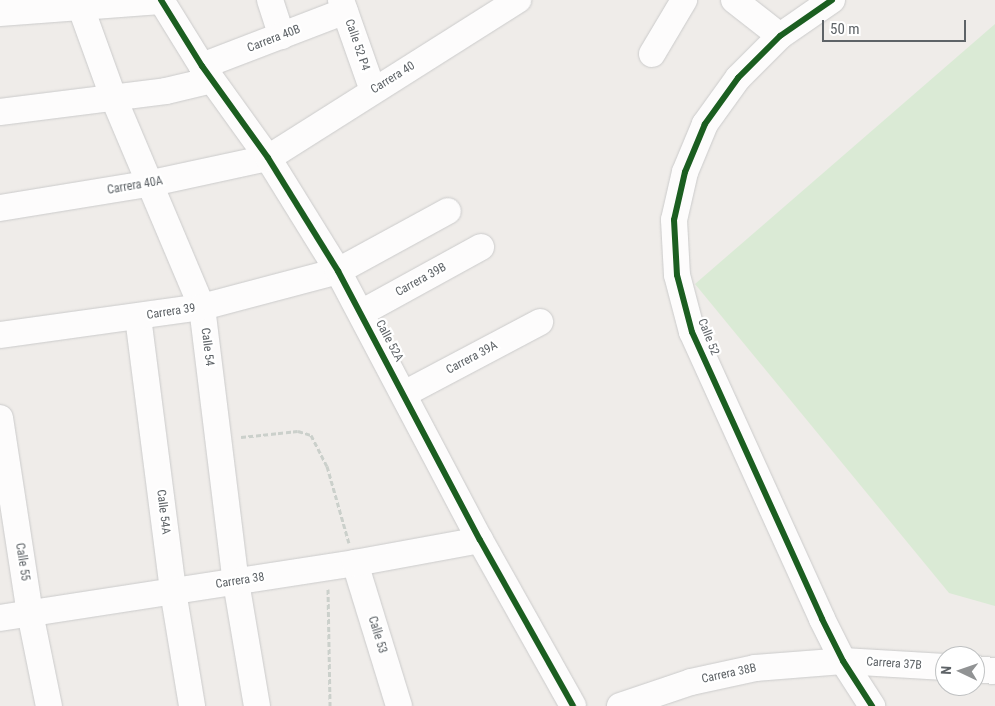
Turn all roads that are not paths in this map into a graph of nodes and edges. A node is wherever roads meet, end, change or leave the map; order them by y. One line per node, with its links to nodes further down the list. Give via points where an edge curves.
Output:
1 (270, 0): 10 (street)
2 (518, 0): 14 (street, Carrera 40)
3 (684, 0): 12 (street)
4 (734, 0): 11 (street)
5 (832, 0): 11 (street, Calle 52)
6 (161, 1): 8 (street); 13 (street, Calle 52A)
7 (343, 5): 10 (street, Carrera 40B); 14 (street, Calle 52 P4)
8 (81, 8): 9 (street); 15 (street, Calle 54)
9 (0, 13)
10 (282, 36): 13 (street, Carrera 40B)
11 (780, 36): 36 (street, Calle 52, via 738,78 705,124 685,172 674,220 677,275 692,332)
12 (652, 54)
13 (207, 73): 15 (street, Carrera 40B, via 166,91); 17 (street, Calle 52A)
14 (373, 91): 17 (street, Carrera 40)
15 (114, 99): 16 (street); 18 (street, Calle 54)
16 (0, 112)
17 (268, 158): 18 (street, Carrera 40A); 22 (street, Calle 52A)
18 (152, 184): 19 (street, Carrera 40A); 23 (street, Calle 54)
19 (0, 208)
20 (448, 211): 22 (street)
21 (481, 247): 24 (street, Carrera 39B)
22 (338, 271): 23 (street, Carrera 39); 24 (street, Calle 52A)
23 (202, 307): 25 (street, Carrera 39); 32 (street, Calle 54)
24 (361, 312): 28 (street, Calle 52A)
25 (138, 317): 27 (street, Carrera 39); 33 (street, Calle 54A)
26 (540, 322): 28 (street, Carrera 39A)
27 (0, 335)
28 (404, 394): 30 (street, Calle 52A)
29 (0, 418): 34 (street, Calle 55)
30 (480, 540): 31 (street, Carrera 38); 42 (street, Calle 52A)
31 (355, 563): 32 (street, Carrera 38); 41 (street, Calle 53)
32 (236, 582): 33 (street, Carrera 38); 40 (street, Calle 54)
33 (173, 592): 34 (street, Carrera 38); 39 (street, Calle 54A)
34 (30, 613): 35 (street, Carrera 38); 38 (street, Calle 55)
35 (0, 618)
36 (843, 661): 37 (street, Carrera 37B); 43 (street, Carrera 38B, via 755,668 691,682); 44 (street, Calle 52)
37 (935, 666)
38 (49, 706)
39 (192, 706)
40 (257, 706)
41 (399, 706)
42 (573, 706)
43 (620, 706)
44 (872, 706)

